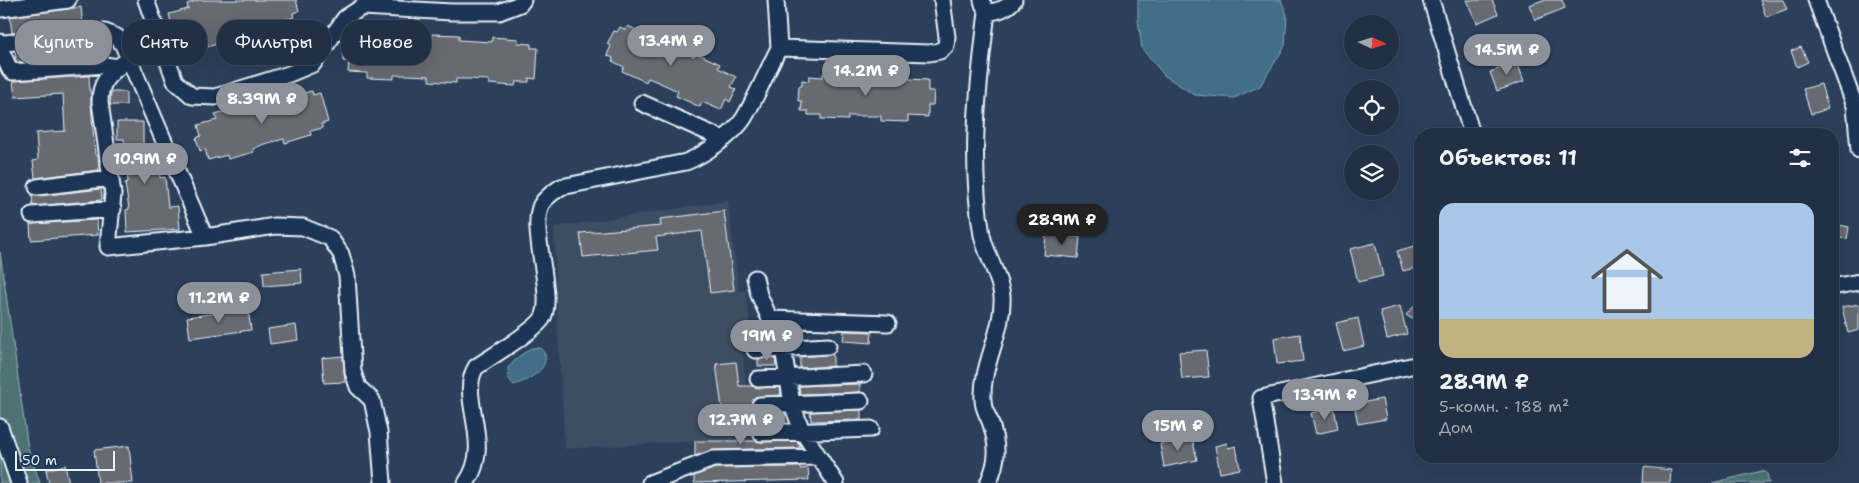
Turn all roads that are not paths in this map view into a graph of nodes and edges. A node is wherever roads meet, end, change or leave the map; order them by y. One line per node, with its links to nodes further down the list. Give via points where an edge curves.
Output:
1 (68, 0): 10 (street)
2 (146, 0): 3 (street, via 175,81 192,96 215,97 312,64 345,18 362,7 500,12)
3 (523, 0)
4 (776, 0): 13 (street)
5 (942, 0): 13 (street, via 947,37 946,46 940,51)
6 (1014, 0): 9 (street, via 995,12)
7 (1431, 0): 20 (street)
8 (1816, 0): 19 (street)
9 (985, 6): 54 (street, via 977,88 975,178 983,236 1002,294 1002,317 984,380 983,401 996,439 996,467)
10 (0, 9)
11 (0, 42): 14 (street, via 105,32 117,37)
12 (0, 48): 15 (street, via 13,72)
13 (778, 48): 21 (street, via 744,120)
14 (122, 55)
15 (122, 62)
16 (122, 64): 23 (street, via 105,80 100,90)
17 (125, 65): 27 (street)
18 (642, 103): 21 (street)
19 (1857, 105): 22 (street)
20 (1470, 128)
21 (723, 139): 49 (street, via 686,162 562,187 541,204 538,223 546,310 538,324 476,367 473,373 471,385 478,454)
22 (1859, 150)
23 (111, 178): 24 (street); 25 (street)
24 (36, 187)
25 (113, 208): 26 (street); 27 (street, via 108,248)
26 (32, 215)
27 (205, 237): 51 (street, via 275,226 303,227 330,238 341,254 347,276 353,372 358,387 372,400 379,432)
28 (755, 278): 31 (street)
29 (1859, 282): 30 (street)
30 (1839, 286)
31 (770, 319): 32 (street); 34 (street)
32 (888, 323)
33 (828, 346): 34 (street)
34 (783, 348): 35 (street); 38 (street)
35 (755, 350)
36 (1414, 365): 55 (street, via 1261,398)
37 (864, 374): 38 (street)
38 (787, 378): 39 (street); 41 (street)
39 (758, 379)
40 (861, 401): 41 (street)
41 (792, 404): 42 (street); 45 (street)
42 (760, 405)
43 (0, 427): 50 (street)
44 (871, 429): 45 (street)
45 (802, 432): 46 (street); 47 (street)
46 (761, 433)
47 (818, 457): 52 (street, via 713,459); 53 (street)
48 (459, 467): 49 (street)
49 (467, 482)
50 (19, 483)
51 (383, 483)
52 (650, 483)
53 (836, 483)
54 (988, 483)
55 (1275, 483)

